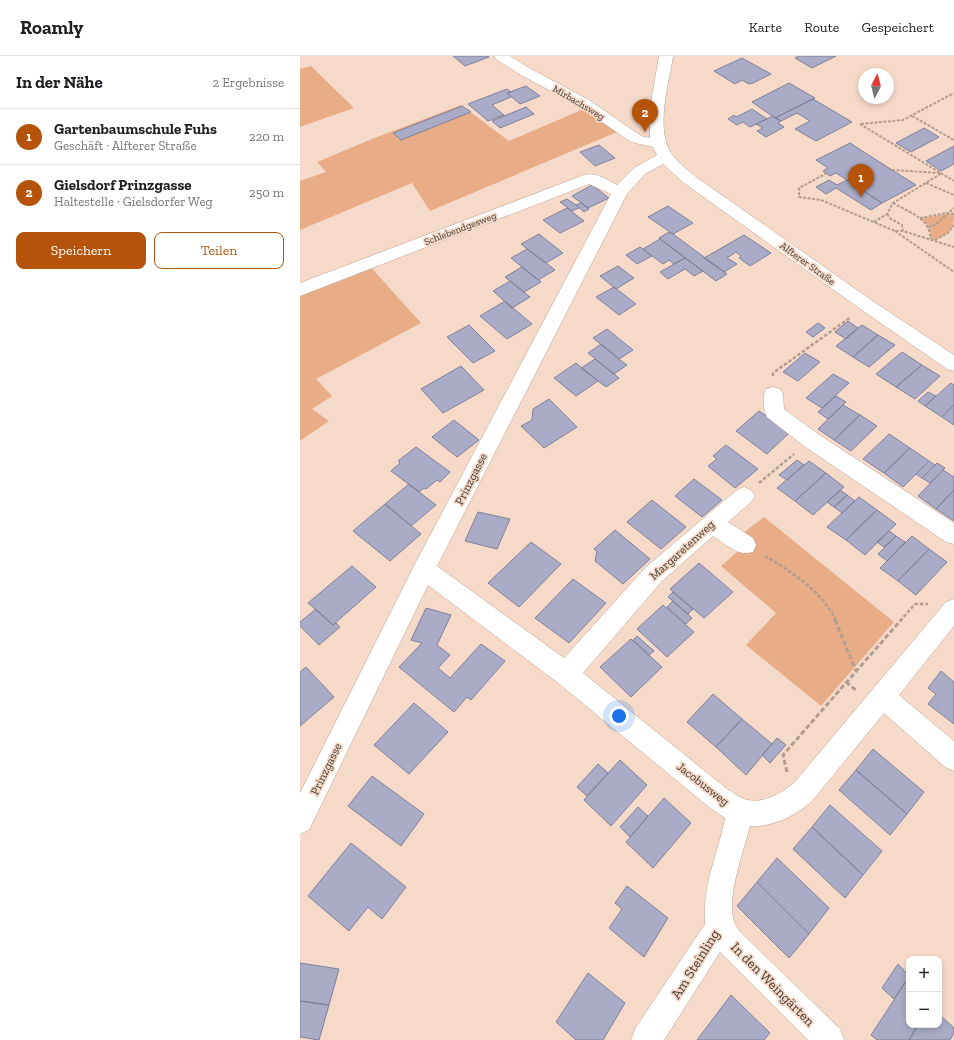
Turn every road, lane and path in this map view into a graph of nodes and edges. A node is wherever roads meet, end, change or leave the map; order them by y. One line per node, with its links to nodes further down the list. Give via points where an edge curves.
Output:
1 (501, 56): 6 (street, Mirbachsweg, via 584,103 636,139)
2 (666, 56): 6 (street, via 656,121)
3 (954, 93): 4 (path)
4 (912, 116): 5 (path); 9 (path, via 903,120 860,124)
5 (954, 140)
6 (662, 151): 12 (street, Prinzgasse, via 634,175); 30 (street, Alfterer Straße, via 690,180)
7 (892, 170): 9 (path)
8 (827, 173): 20 (path, via 799,188 799,197 821,200)
9 (942, 173): 10 (path); 11 (path)
10 (954, 181)
11 (926, 183): 13 (path); 14 (path)
12 (620, 192): 29 (street, Schlebendgesweg, via 590,178); 39 (street, Prinzgasse)
13 (954, 195)
14 (892, 203): 16 (path); 19 (path)
15 (954, 208): 17 (path)
16 (887, 214): 20 (path); 24 (path, via 902,225)
17 (947, 214): 18 (path); 19 (path); 22 (path, via 935,225)
18 (954, 214)
19 (920, 218): 22 (path)
20 (874, 222): 23 (path)
21 (954, 224): 26 (path, via 948,233)
22 (928, 227): 25 (path)
23 (895, 231): 24 (path); 28 (path)
24 (903, 231): 25 (path)
25 (930, 239): 26 (path)
26 (935, 240): 27 (path)
27 (954, 247)
28 (954, 272)
29 (300, 290)
30 (868, 306): 31 (path); 32 (street, Alfterer Straße)
31 (786, 364)
32 (954, 364)
33 (773, 394): 34 (street, via 774,412)
34 (811, 440): 35 (path); 37 (street)
35 (744, 496): 36 (street, Margaretenweg)
36 (712, 523): 38 (street); 43 (street, Margaretenweg, via 654,574)
37 (954, 535)
38 (745, 545): 42 (path, via 786,568 822,599 833,615)
39 (424, 569): 43 (street, Jacobusweg); 48 (street, Prinzgasse)
40 (930, 604): 42 (path, via 915,604)
41 (954, 609): 44 (street, Jacobusweg)
42 (856, 671): 46 (path, via 783,755)
43 (566, 674): 47 (street, Jacobusweg, via 718,798)
44 (882, 696): 45 (street); 46 (street, Jacobusweg)
45 (954, 758)
46 (795, 799): 47 (street, Jacobusweg, via 761,812)
47 (740, 811): 49 (street, Am Steinling, via 735,838 720,886)
48 (300, 821)
49 (720, 927): 50 (street, Am Steinling); 51 (street, In den Weingärten, via 730,942)
50 (646, 1040)
51 (829, 1040)

